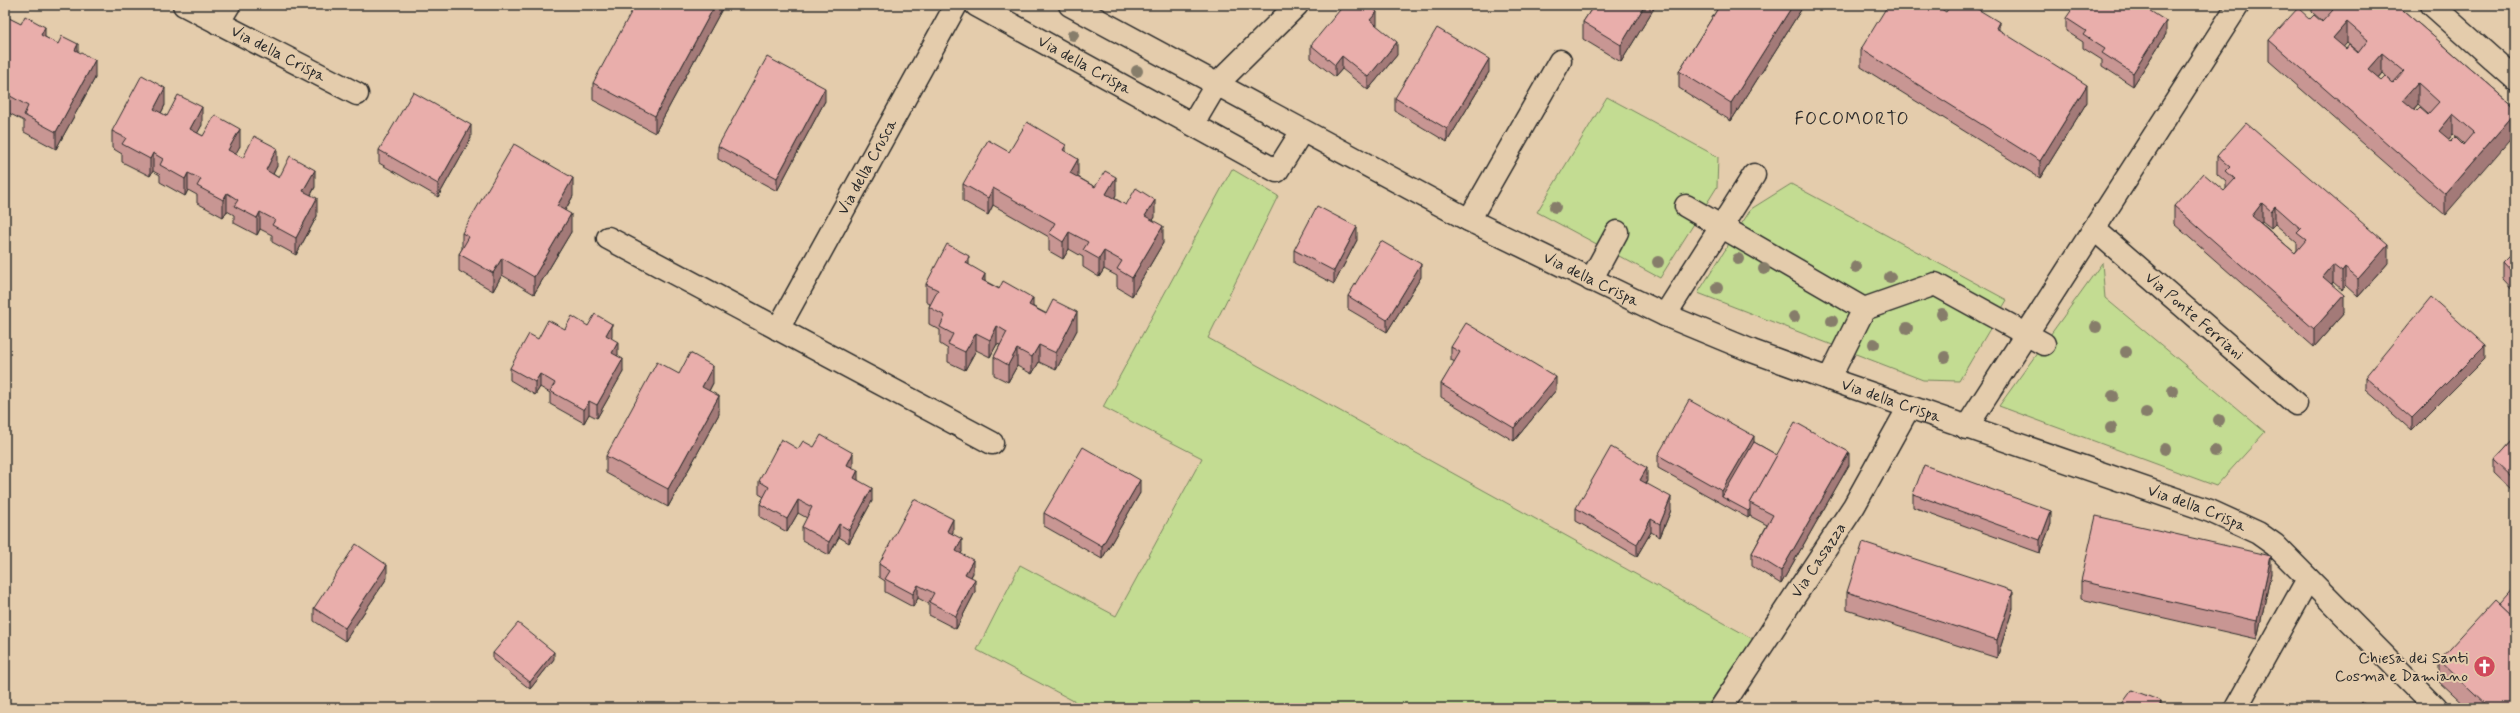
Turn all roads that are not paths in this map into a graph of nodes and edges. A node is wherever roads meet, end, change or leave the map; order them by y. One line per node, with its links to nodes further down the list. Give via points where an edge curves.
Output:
1 (184, 5): 8 (street, Via della Crispa)
2 (956, 5): 25 (street, Via della Crusca)
3 (976, 5): 13 (street, Via della Crispa)
4 (1070, 5): 11 (street, Via della Crispa)
5 (1297, 5): 11 (street)
6 (2238, 5): 19 (street)
7 (2432, 5): 10 (street)
8 (224, 14): 12 (street, Via della Crispa)
9 (1560, 61): 17 (street)
10 (2515, 79)
11 (1216, 85): 13 (street); 14 (street, Via della Crispa)
12 (357, 94)
13 (1193, 124): 14 (street, Via della Crispa, via 1277,172)
14 (1302, 131): 17 (street, Via della Crispa)
15 (1754, 175): 18 (street)
16 (1686, 206): 18 (street)
17 (1470, 220): 22 (street, Via della Crispa)
18 (1720, 226): 23 (street); 24 (street)
19 (2094, 229): 26 (street); 28 (street, Via Ponte Ferriani)
20 (1617, 232): 22 (street)
21 (608, 238): 25 (street)
22 (1591, 280): 24 (street, Via della Crispa)
23 (1864, 309): 26 (street, via 1935,284); 27 (street)
24 (1665, 315): 27 (street, Via della Crispa)
25 (778, 329): 31 (street)
26 (2035, 338): 30 (street)
27 (1828, 379): 29 (street, Via della Crispa)
28 (2296, 404)
29 (1909, 408): 30 (street, Via della Crispa); 33 (street, Via Casazza, via 1854,506)
30 (1966, 428): 32 (street, Via della Crispa, via 2232,520 2275,545)
31 (992, 444)
32 (2308, 579): 34 (street); 35 (street, Via della Crispa)
33 (1721, 708)
34 (2236, 708)
35 (2436, 708)

